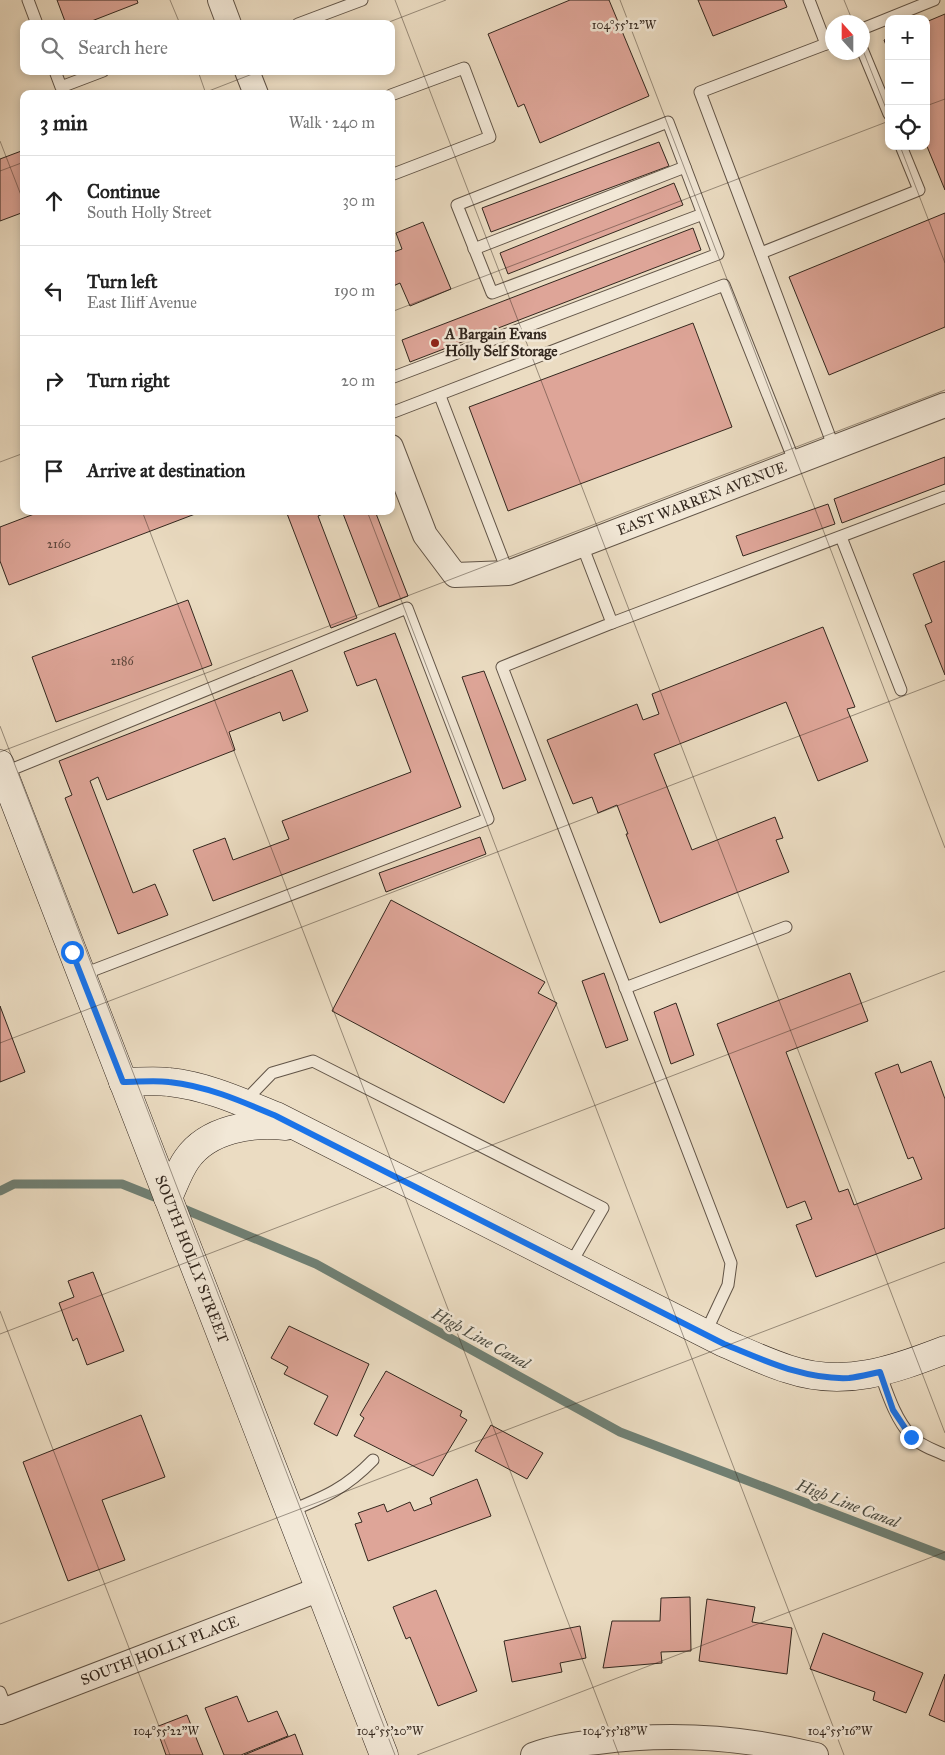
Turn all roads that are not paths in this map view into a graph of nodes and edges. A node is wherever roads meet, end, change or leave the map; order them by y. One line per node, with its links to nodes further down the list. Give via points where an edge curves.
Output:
1 (28, 0): 6 (lane)
2 (220, 0): 7 (street)
3 (362, 0): 8 (lane)
4 (809, 0): 10 (lane)
5 (934, 0): 9 (lane)
6 (36, 20)
7 (228, 20)
8 (309, 20)
9 (870, 26)
10 (825, 34)
11 (825, 45): 24 (lane, via 700,92)
12 (867, 60): 18 (lane)
13 (56, 75): 14 (lane, via 61,87)
14 (92, 75)
15 (249, 75): 16 (street)
16 (254, 90)
17 (395, 94): 21 (lane, via 464,68 490,137)
18 (885, 105)
19 (904, 150): 24 (lane, via 919,190)
20 (685, 168): 22 (lane); 23 (lane); 23 (lane, via 668,122 456,205)
21 (395, 173)
22 (703, 214): 23 (lane, via 492,293); 25 (lane, via 718,254)
23 (474, 249)
24 (761, 252): 29 (lane)
25 (395, 376)
26 (440, 396): 28 (lane); 31 (lane, via 724,285); 35 (lane)
27 (945, 405): 29 (street, EAST WARREN AVENUE)
28 (395, 412)
29 (834, 448): 31 (street, EAST WARREN AVENUE)
30 (395, 457): 35 (street, EAST WARREN AVENUE, via 425,535 455,575)
31 (795, 463): 34 (street, EAST WARREN AVENUE)
32 (945, 497): 33 (lane)
33 (841, 536): 36 (lane); 37 (lane)
34 (582, 545): 35 (street, EAST WARREN AVENUE); 36 (lane)
35 (508, 573)
36 (612, 623): 41 (lane, via 502,667)
37 (901, 690)
38 (2, 768): 40 (street, SOUTH HOLLY STREET); 40 (lane, via 407,608 488,819)
39 (786, 927): 41 (lane)
40 (81, 975): 42 (street, SOUTH HOLLY STREET)
41 (625, 988): 47 (lane, via 732,1262 728,1285)
42 (123, 1082): 43 (street, via 168,1082 201,1088); 45 (street, SOUTH HOLLY STREET)
43 (244, 1102): 44 (street); 46 (lane, via 272,1073 313,1060 603,1208)
44 (297, 1127): 45 (street, via 268,1124 244,1127 208,1140 186,1160); 46 (street)
45 (168, 1200): 52 (street, SOUTH HOLLY STREET)
46 (570, 1266): 47 (street)
47 (705, 1334): 49 (street, via 789,1370 850,1378)
48 (945, 1350): 49 (street)
49 (880, 1372): 50 (lane, via 893,1410 911,1437)
50 (945, 1455)
51 (373, 1460): 52 (lane, via 342,1488)
52 (290, 1511): 53 (street, SOUTH HOLLY STREET)
53 (320, 1589): 54 (street, SOUTH HOLLY PLACE); 55 (street, SOUTH HOLLY STREET)
54 (2, 1704)
55 (384, 1755)
56 (534, 1755): 57 (street, via 571,1745 630,1738 688,1737 747,1741)
57 (816, 1755)

